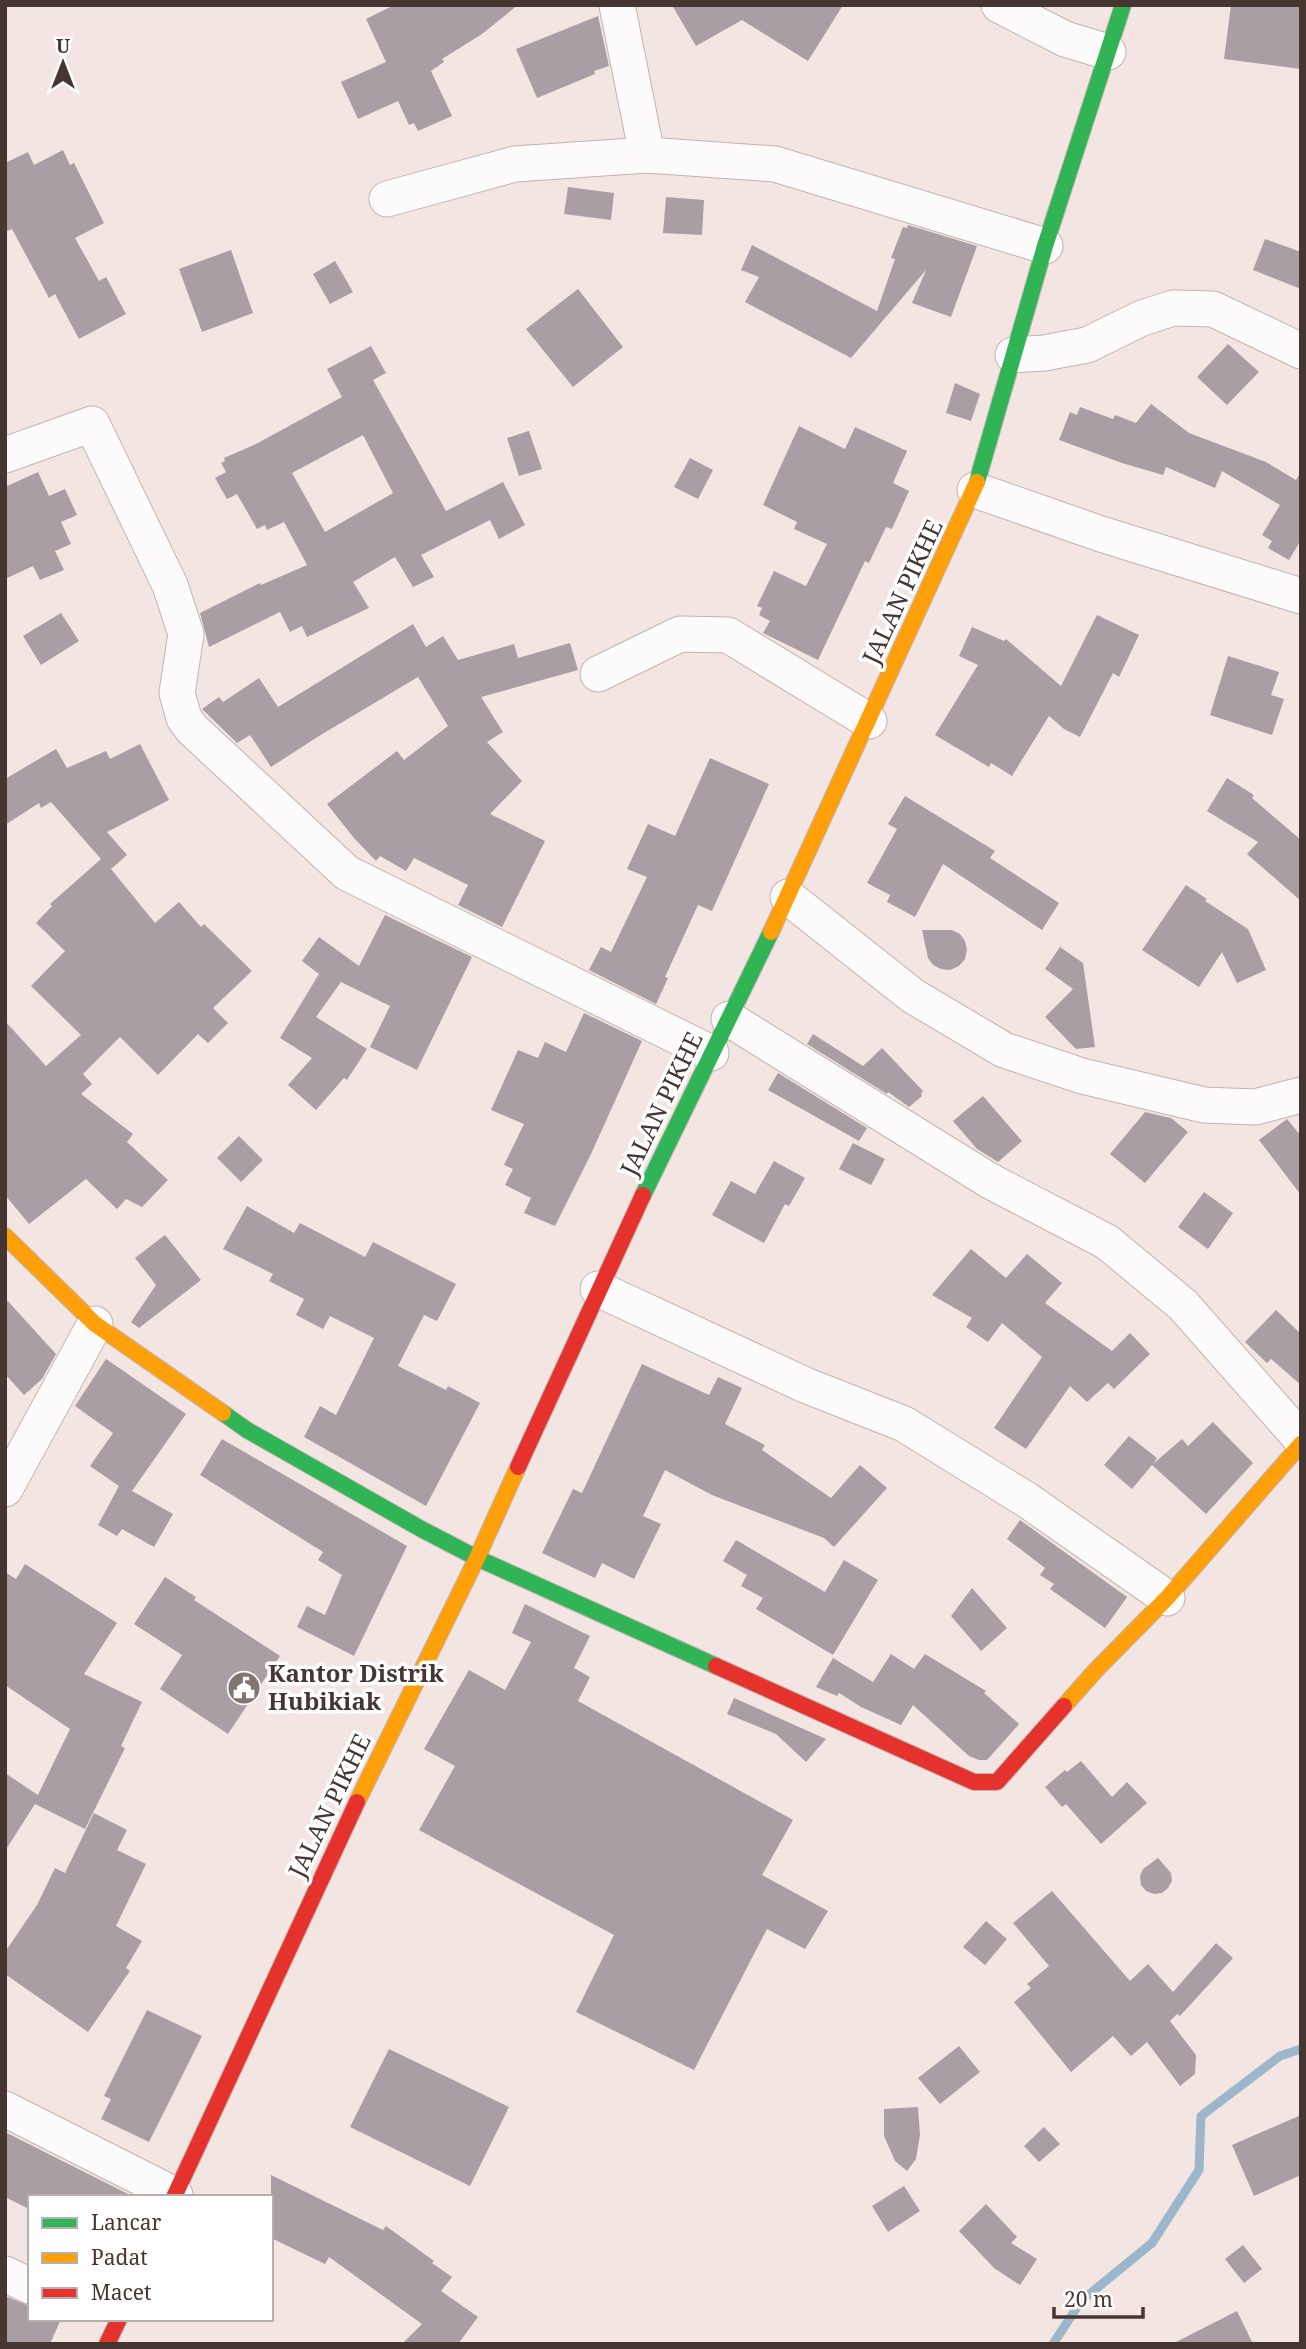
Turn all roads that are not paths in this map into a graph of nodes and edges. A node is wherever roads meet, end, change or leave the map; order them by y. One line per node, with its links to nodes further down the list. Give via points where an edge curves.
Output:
1 (617, 5): 5 (street)
2 (999, 5): 4 (street, via 1065,39)
3 (1123, 5): 4 (main road, JALAN PIKHE)
4 (1108, 52): 7 (main road, JALAN PIKHE)
5 (647, 155): 6 (street, via 515,164); 7 (street, via 775,164)
6 (387, 199)
7 (1045, 246): 9 (main road, JALAN PIKHE)
8 (1301, 351): 9 (street, via 1213,309 1173,308 1087,345)
9 (1013, 355): 11 (main road, JALAN PIKHE)
10 (5, 455): 17 (street, via 92,424 170,585 186,634 177,693 184,718 347,873)
11 (975, 490): 12 (street); 14 (main road, JALAN PIKHE)
12 (1301, 596)
13 (598, 674): 14 (street, via 680,634 728,635)
14 (869, 721): 15 (main road, JALAN PIKHE)
15 (788, 897): 16 (main road, JALAN PIKHE); 18 (street, via 914,996 1004,1050 1082,1076 1203,1105 1255,1107)
16 (729, 1019): 17 (main road, JALAN PIKHE); 22 (street, via 990,1181 1107,1242 1183,1305)
17 (710, 1053): 20 (main road, JALAN PIKHE)
18 (1301, 1095)
19 (5, 1236): 21 (main road)
20 (598, 1289): 24 (main road, JALAN PIKHE); 25 (street, via 804,1384 904,1424 1027,1500)
21 (95, 1324): 23 (street); 24 (main road, via 247,1430)
22 (1301, 1441): 25 (main road)
23 (5, 1489)
24 (477, 1558): 25 (main road, via 974,1782 985,1783 997,1782); 28 (main road, JALAN PIKHE, via 331,1854)
25 (1167, 1598)
26 (5, 2109): 27 (street)
27 (172, 2195)
28 (174, 2195)
29 (5, 2274): 30 (street)
30 (28, 2285)

